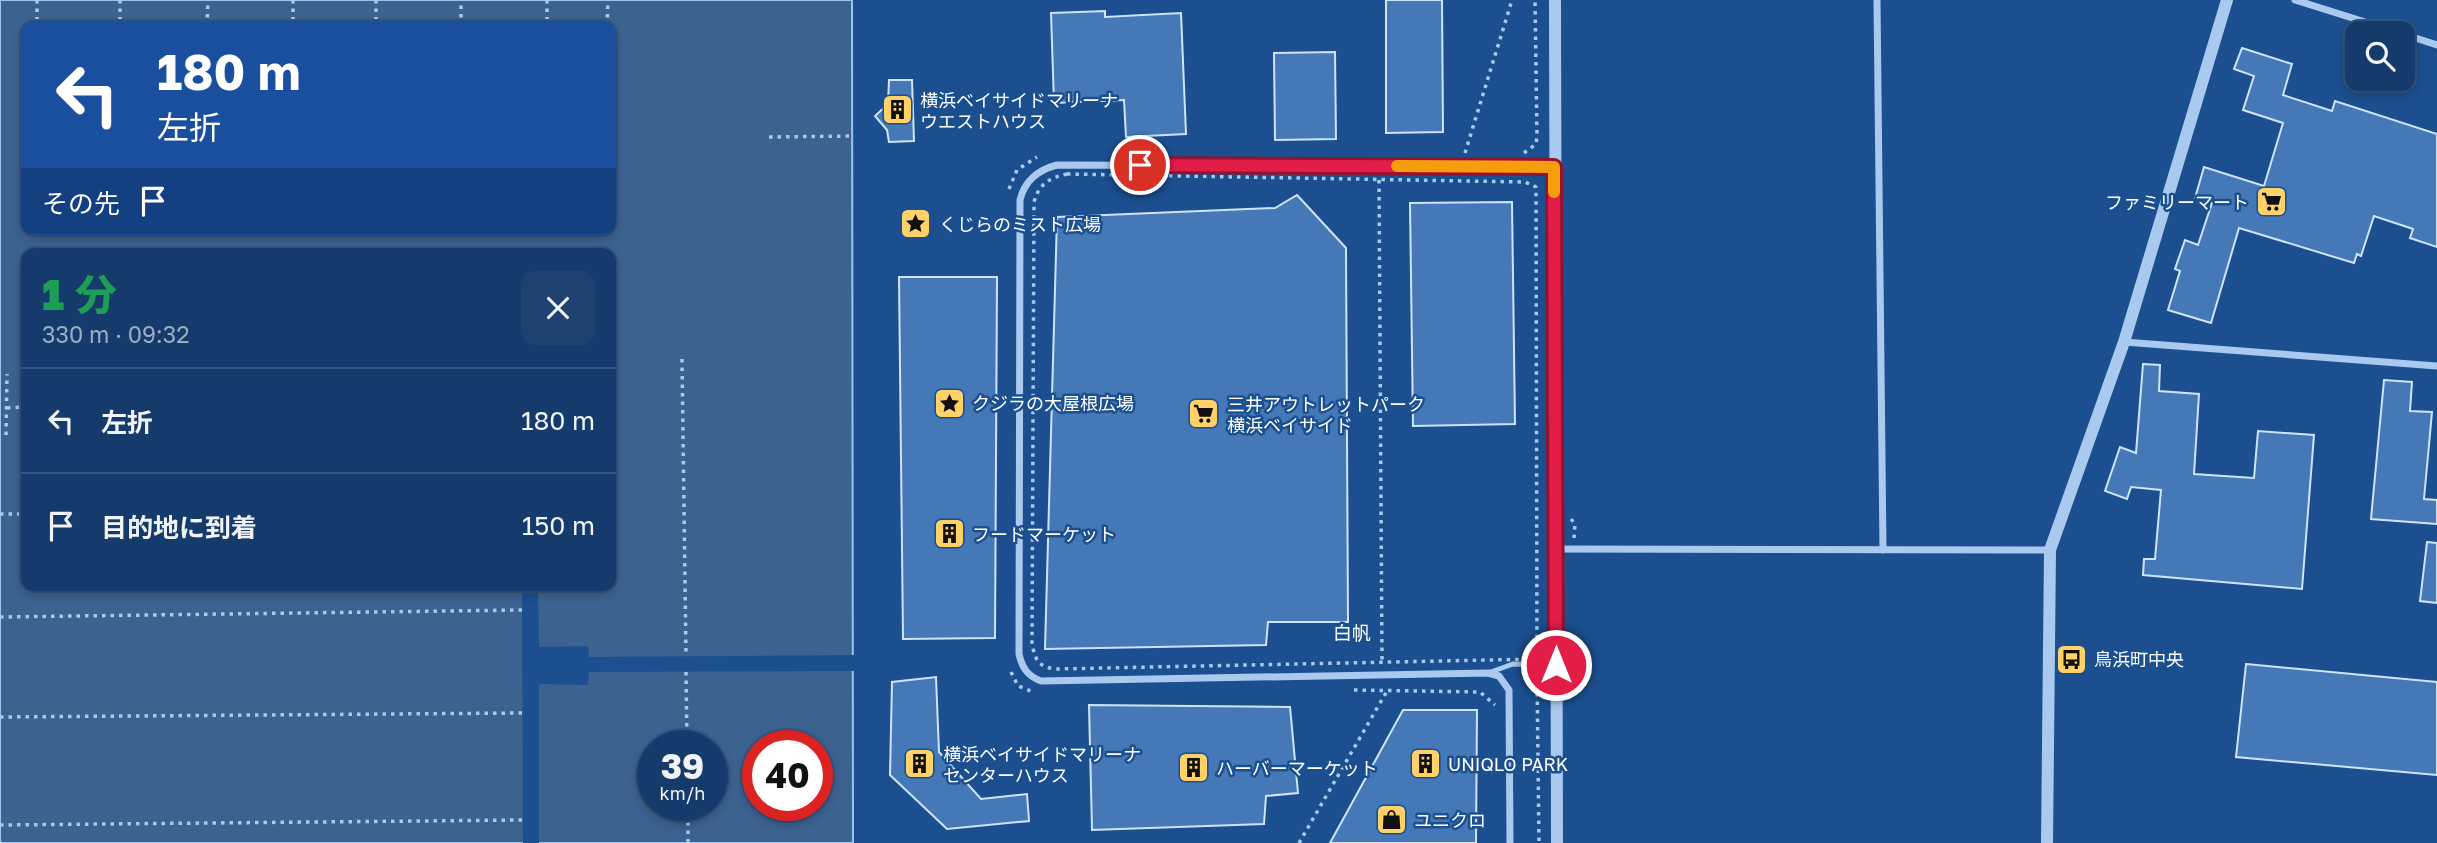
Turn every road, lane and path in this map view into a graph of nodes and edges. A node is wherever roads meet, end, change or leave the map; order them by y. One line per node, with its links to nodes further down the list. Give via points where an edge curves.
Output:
1 (37, 0): 15 (path)
2 (120, 0): 16 (path)
3 (208, 0): 17 (path)
4 (293, 0): 18 (path)
5 (376, 0): 19 (path)
6 (461, 0): 20 (path)
7 (547, 0): 21 (path)
8 (608, 0): 22 (path)
9 (1512, 0): 29 (path)
10 (1535, 0): 31 (path, via 1536,144 1527,153)
11 (1555, 0): 33 (street)
12 (1877, 0): 46 (street)
13 (2227, 0): 36 (street)
14 (2295, 0): 23 (street)
15 (37, 21)
16 (120, 21)
17 (207, 21)
18 (293, 21)
19 (376, 21)
20 (461, 21)
21 (547, 21)
22 (607, 21)
23 (2360, 21)
24 (2415, 38): 25 (street)
25 (2437, 45)
26 (852, 136): 27 (path)
27 (769, 137)
28 (1451, 153): 29 (path)
29 (1465, 153): 30 (path)
30 (1477, 153)
31 (1513, 153)
32 (1039, 157): 35 (path, via 1017,170)
33 (1554, 167): 45 (street); 55 (street, via 1057,165 1030,179 1020,200 1022,667 1041,681)
34 (1379, 179): 51 (path); 51 (path, via 1525,181 1536,187 1537,659); 51 (path, via 1067,174 1042,185 1034,202 1032,643 1037,662 1056,669)
35 (1007, 194)
36 (2124, 342): 38 (street); 47 (street)
37 (682, 359): 50 (path)
38 (2437, 366)
39 (7, 374): 41 (path)
40 (21, 407): 41 (path)
41 (6, 408): 42 (path)
42 (6, 435)
43 (0, 514): 44 (path)
44 (21, 514)
45 (1555, 549): 46 (street); 52 (street)
46 (1883, 550): 47 (street)
47 (2050, 550): 72 (street)
48 (522, 610): 49 (path)
49 (0, 617)
50 (686, 656)
51 (1382, 661)
52 (1556, 665): 55 (lane, via 1513,664); 71 (street)
53 (1010, 668): 59 (path, via 1018,686)
54 (686, 672): 63 (path)
55 (1488, 673): 69 (street, via 1499,676 1509,690)
56 (1537, 674): 70 (path)
57 (1341, 690): 58 (path)
58 (1387, 691): 60 (path, via 1480,692 1493,700); 68 (path)
59 (1039, 692)
60 (1497, 710)
61 (522, 713): 62 (path)
62 (0, 717)
63 (687, 730)
64 (523, 820): 66 (path)
65 (688, 821): 67 (path)
66 (0, 825)
67 (688, 843)
68 (1299, 843)
69 (1510, 843)
70 (1539, 843)
71 (1557, 843)
72 (2046, 843)

